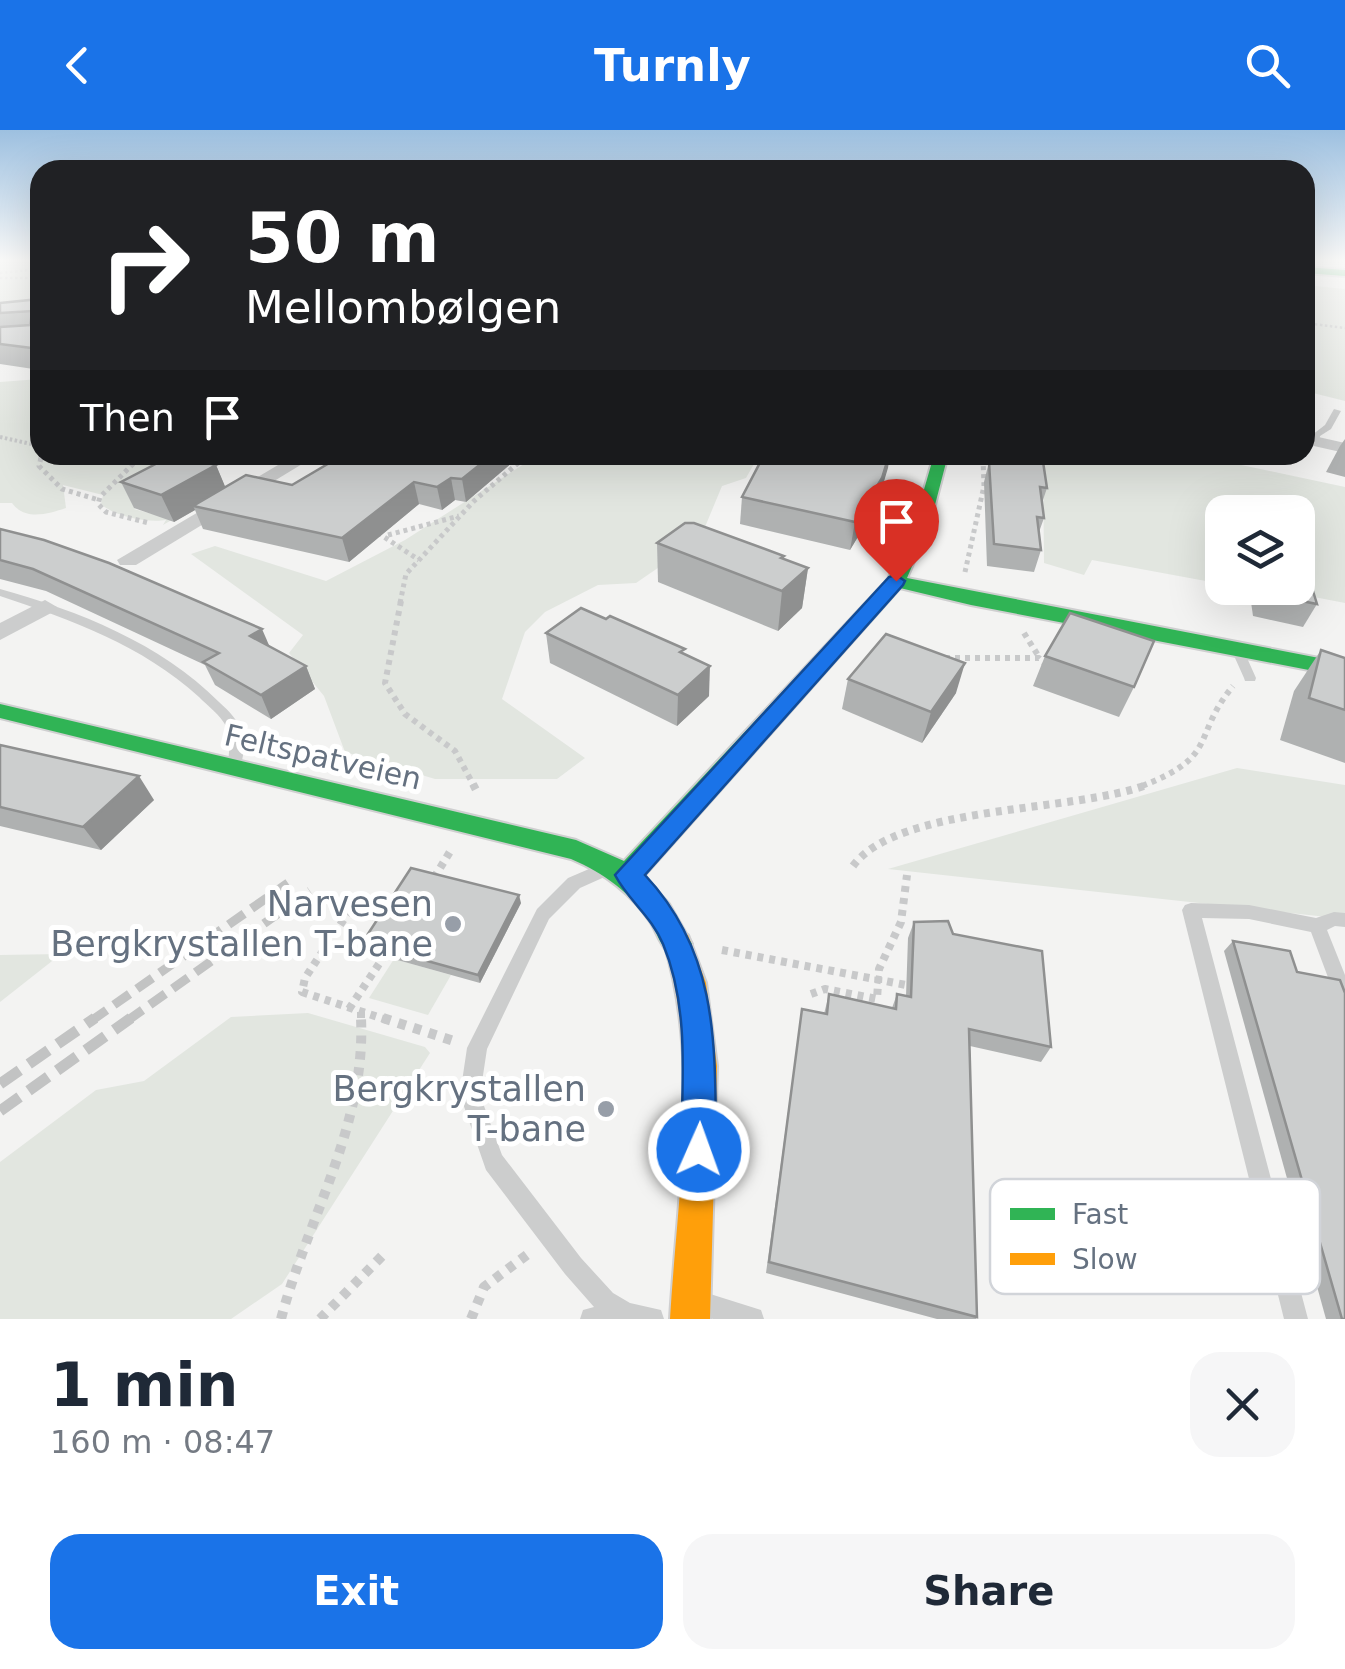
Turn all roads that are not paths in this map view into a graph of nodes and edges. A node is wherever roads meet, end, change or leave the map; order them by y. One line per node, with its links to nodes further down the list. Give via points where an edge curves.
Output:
1 (1337, 412): 2 (lane)
2 (1315, 436)
3 (1315, 441): 4 (street)
4 (1345, 448)
5 (291, 465): 7 (street)
6 (938, 465): 8 (main road)
7 (128, 560)
8 (896, 581): 12 (main road); 17 (main road)
9 (0, 592): 10 (lane)
10 (44, 607): 11 (street); 16 (lane, via 172,667 234,729)
11 (0, 633)
12 (1237, 649): 13 (main road); 14 (lane)
13 (1345, 670)
14 (1250, 678)
15 (0, 711): 16 (main road, Feltspatveien)
16 (234, 767): 17 (main road, Feltspatveien, via 556,843)
17 (621, 871): 23 (main road, via 658,908 678,944 698,1026); 24 (lane, via 580,880 552,902 477,1048 470,1095 494,1162 573,1266)
18 (1345, 920): 19 (lane)
19 (1317, 926): 20 (lane); 21 (lane, via 1249,912 1191,910)
20 (1345, 998)
21 (1260, 1179)
22 (1290, 1294): 28 (lane)
23 (691, 1310): 27 (lane)
24 (626, 1314): 25 (lane); 26 (lane)
25 (592, 1319)
26 (652, 1319)
27 (752, 1319)
28 (1296, 1319)

